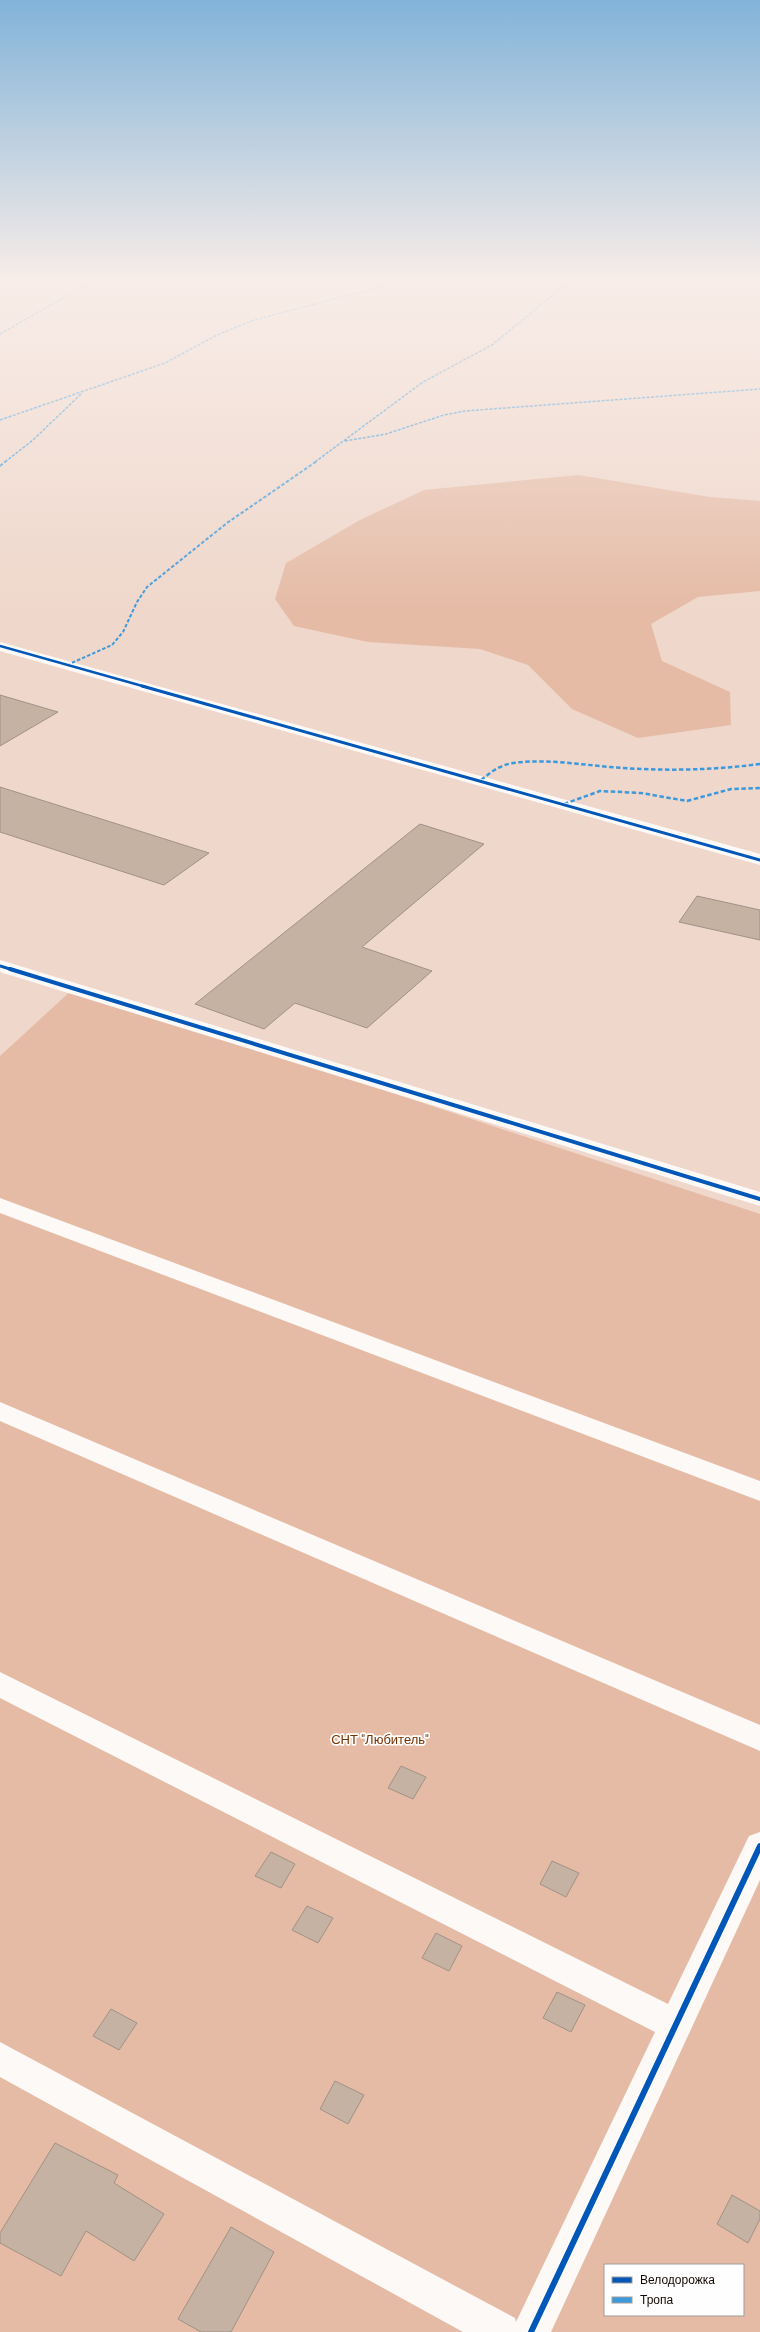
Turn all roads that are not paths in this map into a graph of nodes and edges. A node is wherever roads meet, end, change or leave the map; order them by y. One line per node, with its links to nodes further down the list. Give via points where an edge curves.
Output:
1 (0, 646): 2 (street)
2 (760, 860)
3 (0, 966): 4 (street)
4 (760, 1199)
5 (0, 1205): 7 (street)
6 (0, 1411): 9 (street)
7 (760, 1491)
8 (0, 1684): 11 (street)
9 (760, 1738)
10 (760, 1846): 11 (street)
11 (676, 2025): 14 (street)
12 (0, 2059): 13 (street)
13 (501, 2332)
14 (531, 2332)

